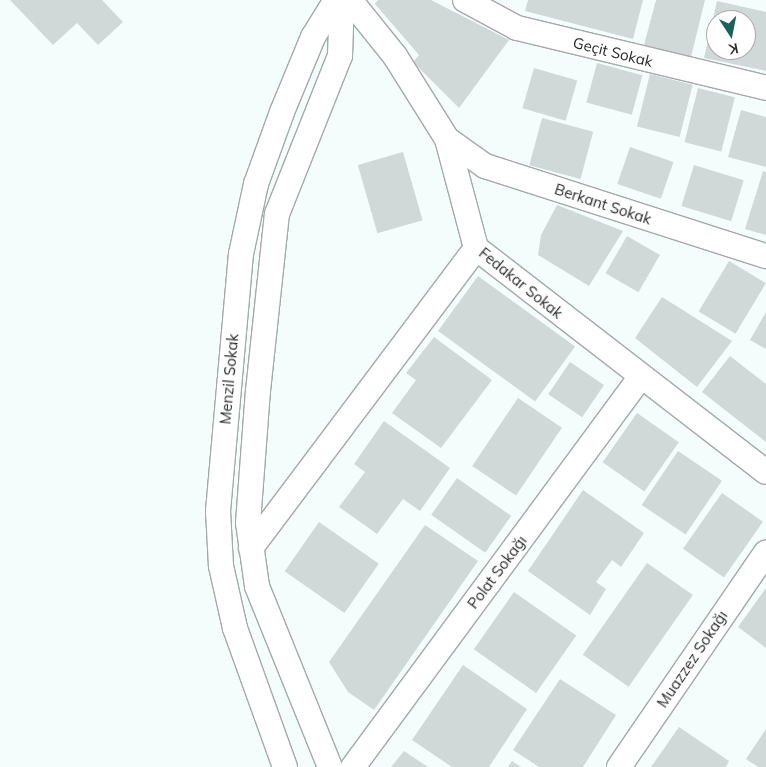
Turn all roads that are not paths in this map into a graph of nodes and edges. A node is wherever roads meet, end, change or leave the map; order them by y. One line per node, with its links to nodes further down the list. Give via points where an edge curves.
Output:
1 (336, 0): 13 (street, Menzil Sokak, via 313,37 256,184 240,254 218,511 221,566 234,628)
2 (342, 0): 11 (street, Menzil Sokak, via 340,56 277,214 258,391 248,524)
3 (350, 0): 6 (street, Fedakar Sokak, via 395,56)
4 (465, 0): 5 (street, Geçit Sokak, via 518,28)
5 (766, 88)
6 (447, 139): 7 (street, Fedakar Sokak); 8 (street, Berkant Sokak, via 485,166)
7 (476, 248): 9 (street, Fedakar Sokak); 11 (street)
8 (766, 256)
9 (641, 377): 10 (street, Fedakar Sokak); 15 (street, Polat Sokağı)
10 (766, 472)
11 (251, 548): 14 (street, Menzil Sokak, via 257,586)
12 (766, 552): 16 (street, Muazzez Sokağı)
13 (285, 767)
14 (330, 767)
15 (353, 767)
16 (619, 767)

